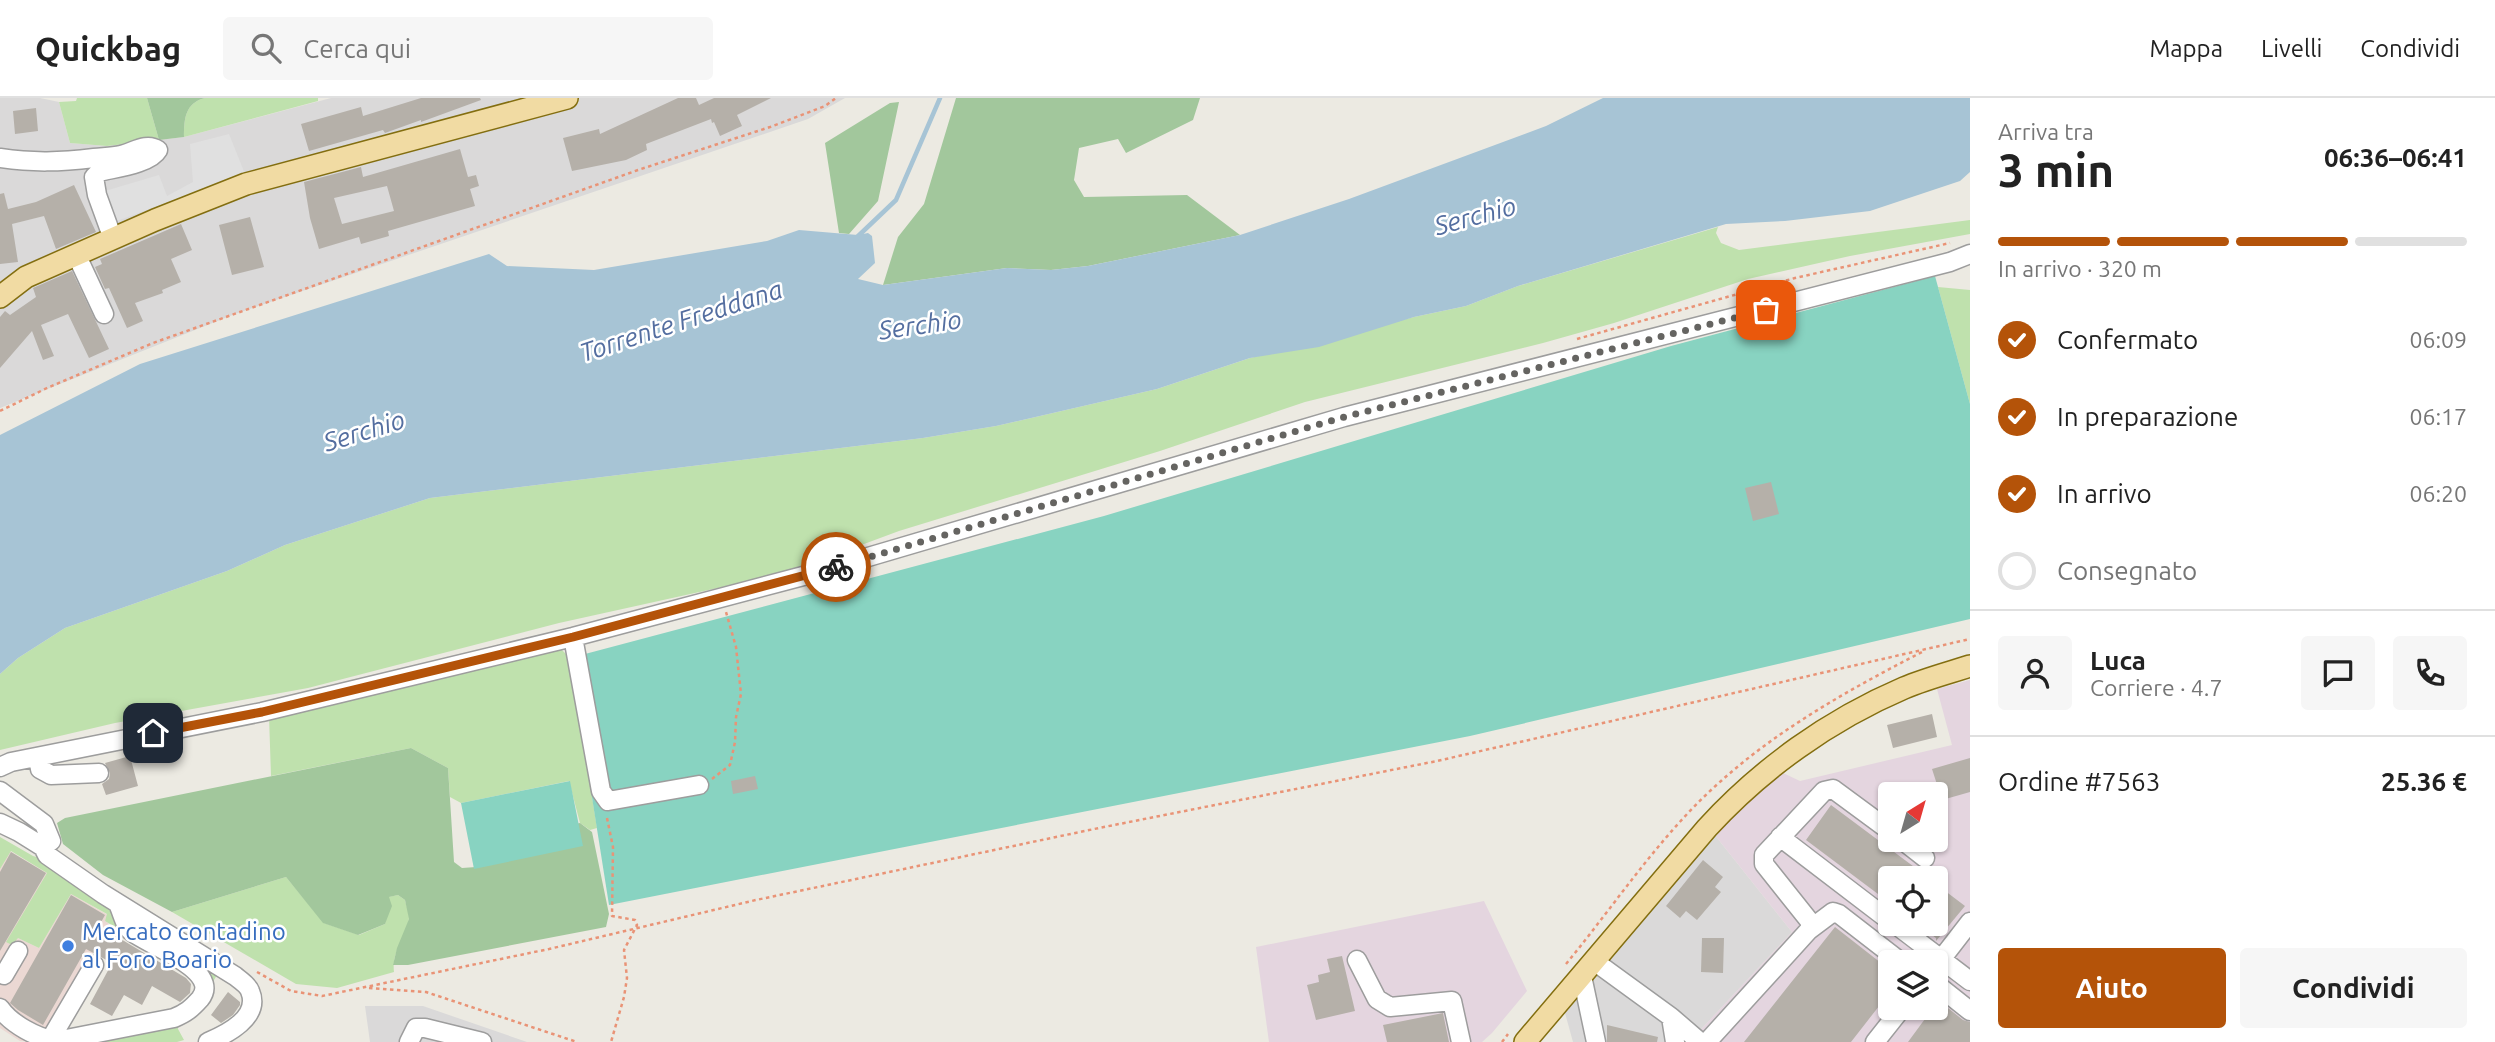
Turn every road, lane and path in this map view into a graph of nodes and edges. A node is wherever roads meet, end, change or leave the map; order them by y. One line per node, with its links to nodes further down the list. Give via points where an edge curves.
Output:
1 (567, 98): 4 (main road, via 246,184)
2 (836, 98): 9 (path, via 770,127 153,343)
3 (0, 158): 4 (street, via 57,162 154,147 156,154 148,159 94,177)
4 (113, 239): 6 (main road)
5 (1970, 254): 11 (street, via 1344,417 807,575)
6 (77, 256): 7 (main road, via 26,277); 8 (street)
7 (0, 297)
8 (104, 314)
9 (0, 411)
10 (728, 616): 17 (path, via 741,694 735,742 730,765)
11 (573, 637): 14 (street, via 262,712); 19 (street)
12 (1970, 639): 29 (path, via 1437,761)
13 (1970, 666): 39 (main road, via 1913,684 1863,708 1766,771 1707,828)
14 (38, 757): 15 (street); 16 (street, via 40,768 51,775)
15 (0, 767)
16 (99, 772)
17 (699, 785): 19 (street, via 608,801)
18 (0, 791): 23 (street, via 44,824 51,841)
19 (601, 791): 29 (path, via 613,847 612,916 635,920)
20 (1878, 822): 22 (street, via 1833,789 1824,791)
21 (0, 823): 23 (street)
22 (1780, 837): 27 (street); 30 (street, via 1764,855 1764,864 1811,923)
23 (43, 847): 26 (street, via 47,855)
24 (1917, 852): 25 (street)
25 (1925, 858)
26 (118, 904): 49 (street, via 129,930 203,977 204,995 188,1013 174,1018); 50 (street, via 250,989 253,1003 247,1016)
27 (1878, 911)
28 (1970, 922): 34 (street)
29 (637, 928): 43 (path); 54 (path, via 624,950 627,978)
30 (1809, 930): 32 (street, via 1833,912); 60 (street)
31 (1909, 936): 33 (street)
32 (1886, 950)
33 (1924, 950)
34 (1948, 950)
35 (18, 951): 41 (street)
36 (1357, 960): 55 (street, via 1377,999 1390,1007 1452,1001)
37 (94, 965): 49 (street)
38 (1948, 968): 42 (street)
39 (1588, 969): 47 (street); 56 (main road); 57 (street)
40 (256, 972): 43 (path, via 291,991 322,996)
41 (1, 976)
42 (1970, 981)
43 (366, 987): 53 (path, via 426,992)
44 (1948, 994): 46 (street)
45 (0, 1008): 49 (street)
46 (1970, 1011)
47 (1671, 1017): 58 (street); 59 (street)
48 (1892, 1020): 61 (street)
49 (50, 1040)
50 (208, 1042)
51 (409, 1042): 52 (street, via 416,1028)
52 (482, 1042)
53 (577, 1042)
54 (611, 1042)
55 (1461, 1042)
56 (1525, 1042)
57 (1596, 1042)
58 (1675, 1042)
59 (1700, 1042)
60 (1707, 1042)
61 (1875, 1042)

